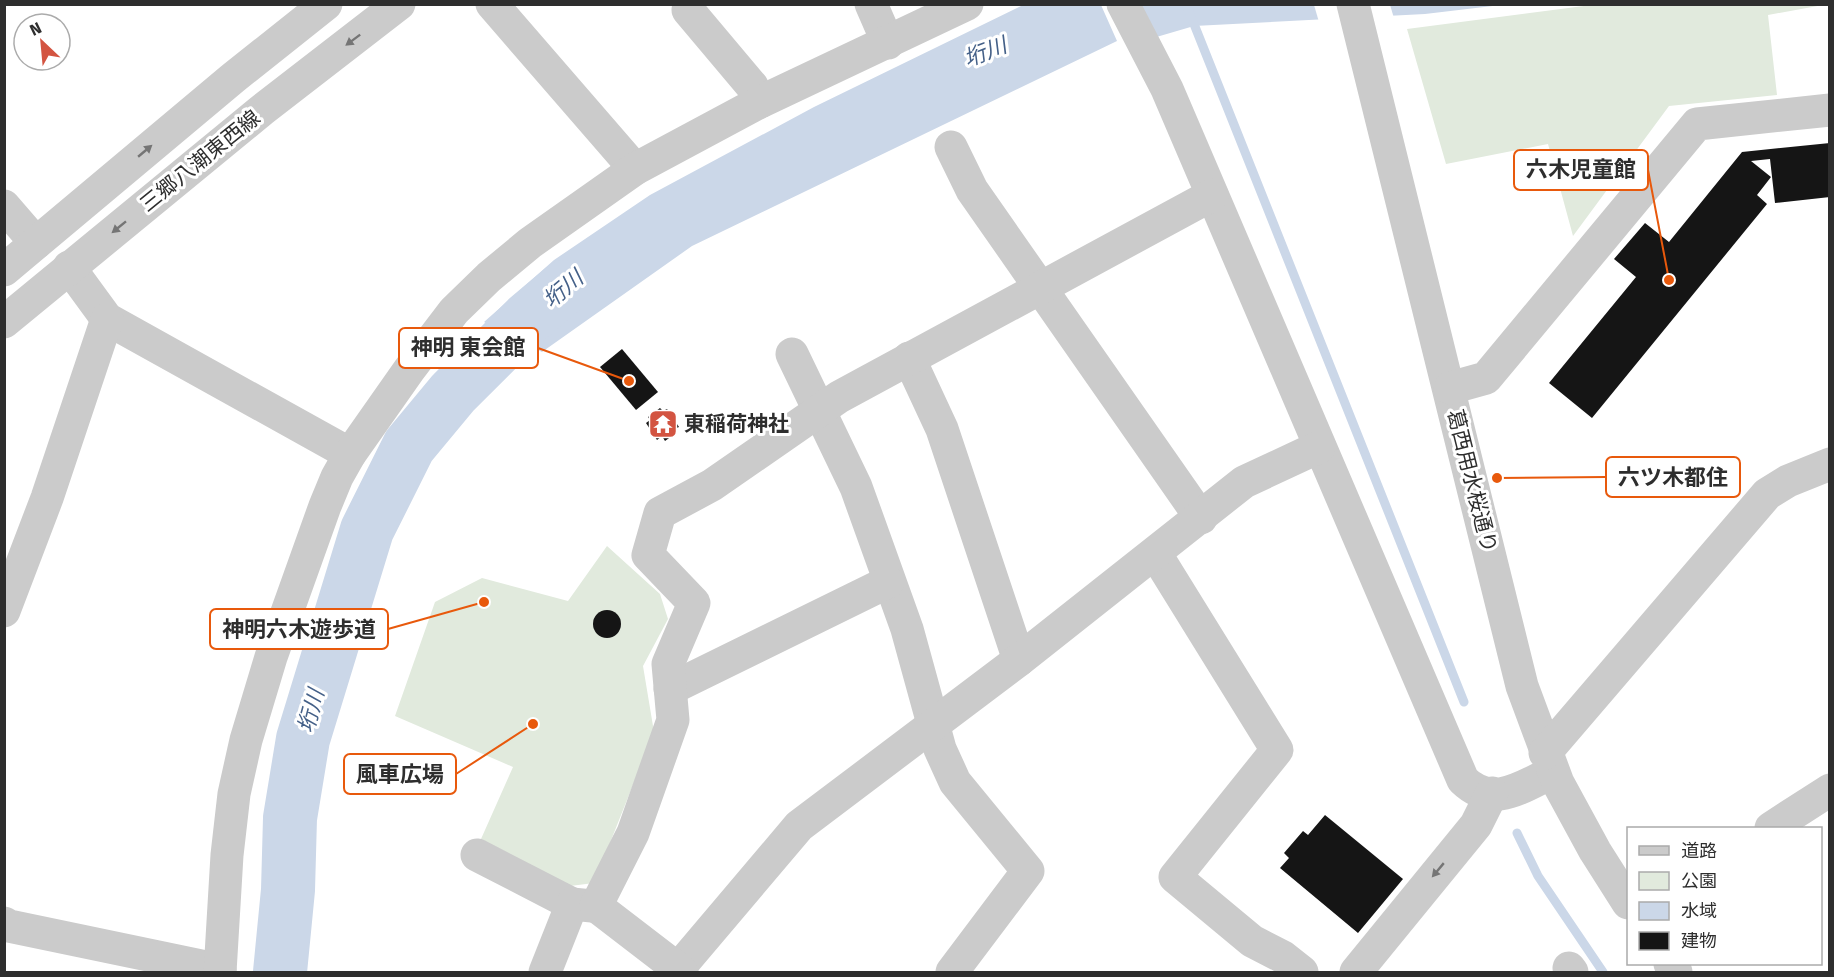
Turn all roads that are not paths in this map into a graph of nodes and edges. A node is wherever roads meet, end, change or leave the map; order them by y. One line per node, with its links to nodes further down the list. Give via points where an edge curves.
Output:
1 (326, 4): 16 (street, 三郷八潮東西線, one-way to 1)
2 (399, 4): 17 (street, 三郷八潮東西線, one-way to 17)
3 (492, 4): 13 (street)
4 (871, 4): 9 (street)
5 (967, 4): 9 (street)
6 (1123, 4): 14 (street, via 1167,89)
7 (1353, 4): 24 (street, 葛西用水桜通り)
8 (688, 10): 10 (street, via 752,86)
9 (888, 43): 10 (street)
10 (760, 102): 13 (street)
11 (1830, 110): 24 (street, via 1697,124 1486,378)
12 (951, 147): 19 (street, via 972,190)
13 (635, 169): 27 (street, via 530,243 454,311)
14 (1212, 195): 19 (street); 26 (street)
15 (4, 206): 16 (street)
16 (36, 243): 18 (street, 三郷八潮東西線)
17 (69, 267): 20 (street); 21 (street, 三郷八潮東西線)
18 (4, 270)
19 (1040, 286): 23 (street); 29 (street)
20 (107, 319): 27 (street); 32 (street)
21 (4, 321)
22 (792, 354): 25 (street)
23 (909, 358): 25 (street); 33 (street, via 942,429)
24 (1450, 388): 36 (street, 葛西用水桜通り, via 1522,686)
25 (820, 411): 31 (street, via 856,487); 34 (street, via 712,485 660,513 648,555 694,603 668,664)
26 (1319, 447): 29 (street, via 1244,482); 38 (street, via 1463,780 1474,790)
27 (350, 454): 44 (street, via 324,506 246,740 234,794 227,855)
28 (1830, 464): 36 (street, via 1767,494)
29 (1201, 518): 30 (street)
30 (1155, 553): 33 (street); 48 (street, via 1277,750 1174,877 1252,941)
31 (888, 582): 34 (street); 35 (street, via 907,629)
32 (4, 612)
33 (1019, 660): 35 (street)
34 (670, 689): 42 (street, via 673,720 633,833)
35 (935, 723): 45 (street, via 799,826); 47 (street, via 940,749 955,782 1028,871)
36 (1549, 762): 38 (street); 41 (street, 葛西用水桜通り, via 1595,851)
37 (1830, 790): 39 (street)
38 (1497, 795): 49 (street, one-way to 49)
39 (1773, 827)
40 (477, 855): 42 (street)
41 (1627, 900)
42 (584, 905): 45 (street); 46 (street)
43 (4, 923): 44 (street)
44 (220, 971)
45 (680, 971)
46 (545, 972)
47 (952, 972)
48 (1302, 972)
49 (1356, 972)

